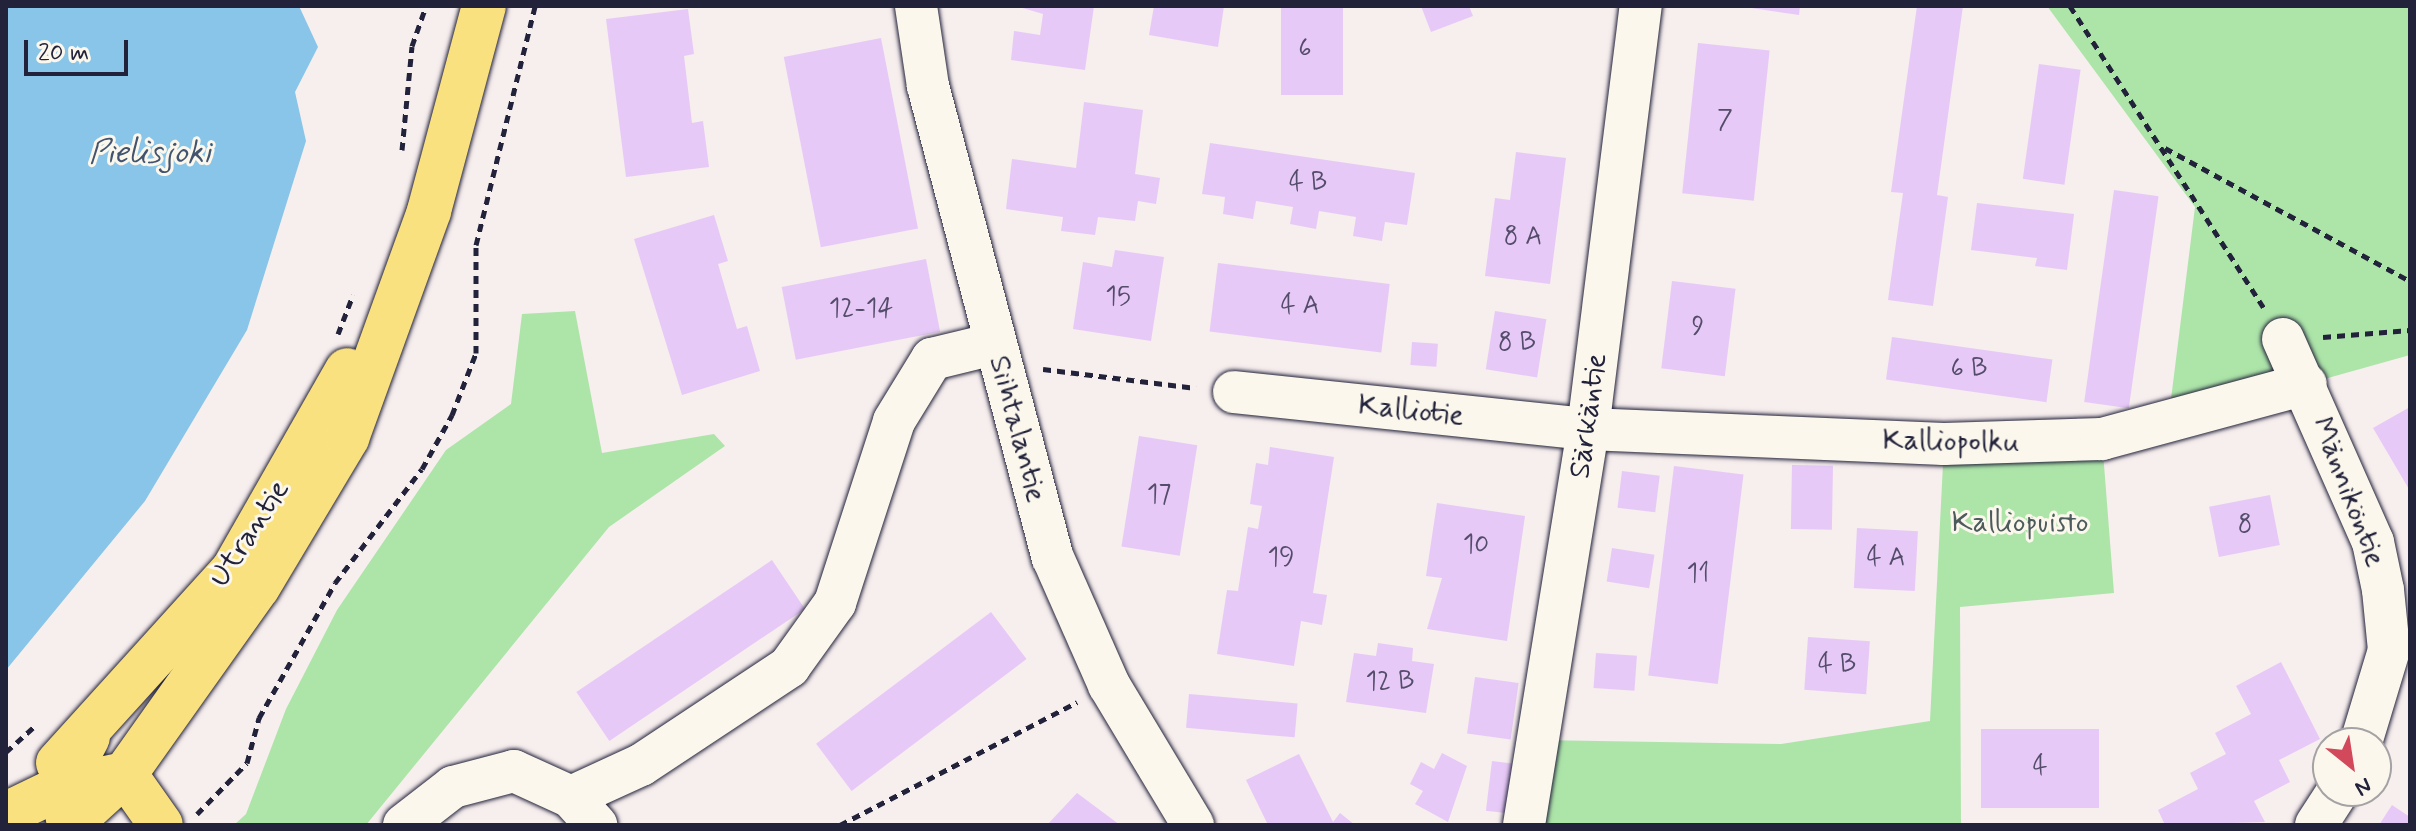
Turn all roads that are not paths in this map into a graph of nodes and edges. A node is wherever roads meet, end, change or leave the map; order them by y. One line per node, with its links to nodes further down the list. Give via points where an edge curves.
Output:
1 (484, 6): 4 (main road, Utrantie)
2 (916, 6): 6 (street, Siihtalantie, via 928,86)
3 (1641, 6): 9 (street, Särkäntie)
4 (429, 211): 11 (main road, Utrantie, via 233,570); 12 (main road, Utrantie, via 347,438 258,587)
5 (2283, 339): 7 (street, Männiköntie)
6 (996, 356): 14 (street, via 932,359 894,421 835,603 789,667 641,765); 19 (street, Siihtalantie, via 1053,558 1109,685)
7 (2306, 384): 9 (street, Kalliopolku, via 2063,443); 10 (street, Männiköntie, via 2373,542 2383,590 2389,650)
8 (1234, 392): 9 (street, Kalliotie)
9 (1588, 429): 20 (street, Särkäntie)
10 (2366, 727)
11 (88, 737): 15 (main road, Utrantie); 16 (main road)
12 (125, 774): 16 (main road); 17 (main road)
13 (2328, 807): 21 (street)
14 (583, 811): 18 (street, via 514,771 453,787)
15 (6, 812): 16 (main road)
16 (67, 812)
17 (161, 825)
18 (404, 825)
19 (1193, 825)
20 (1524, 825)
21 (2316, 825)

